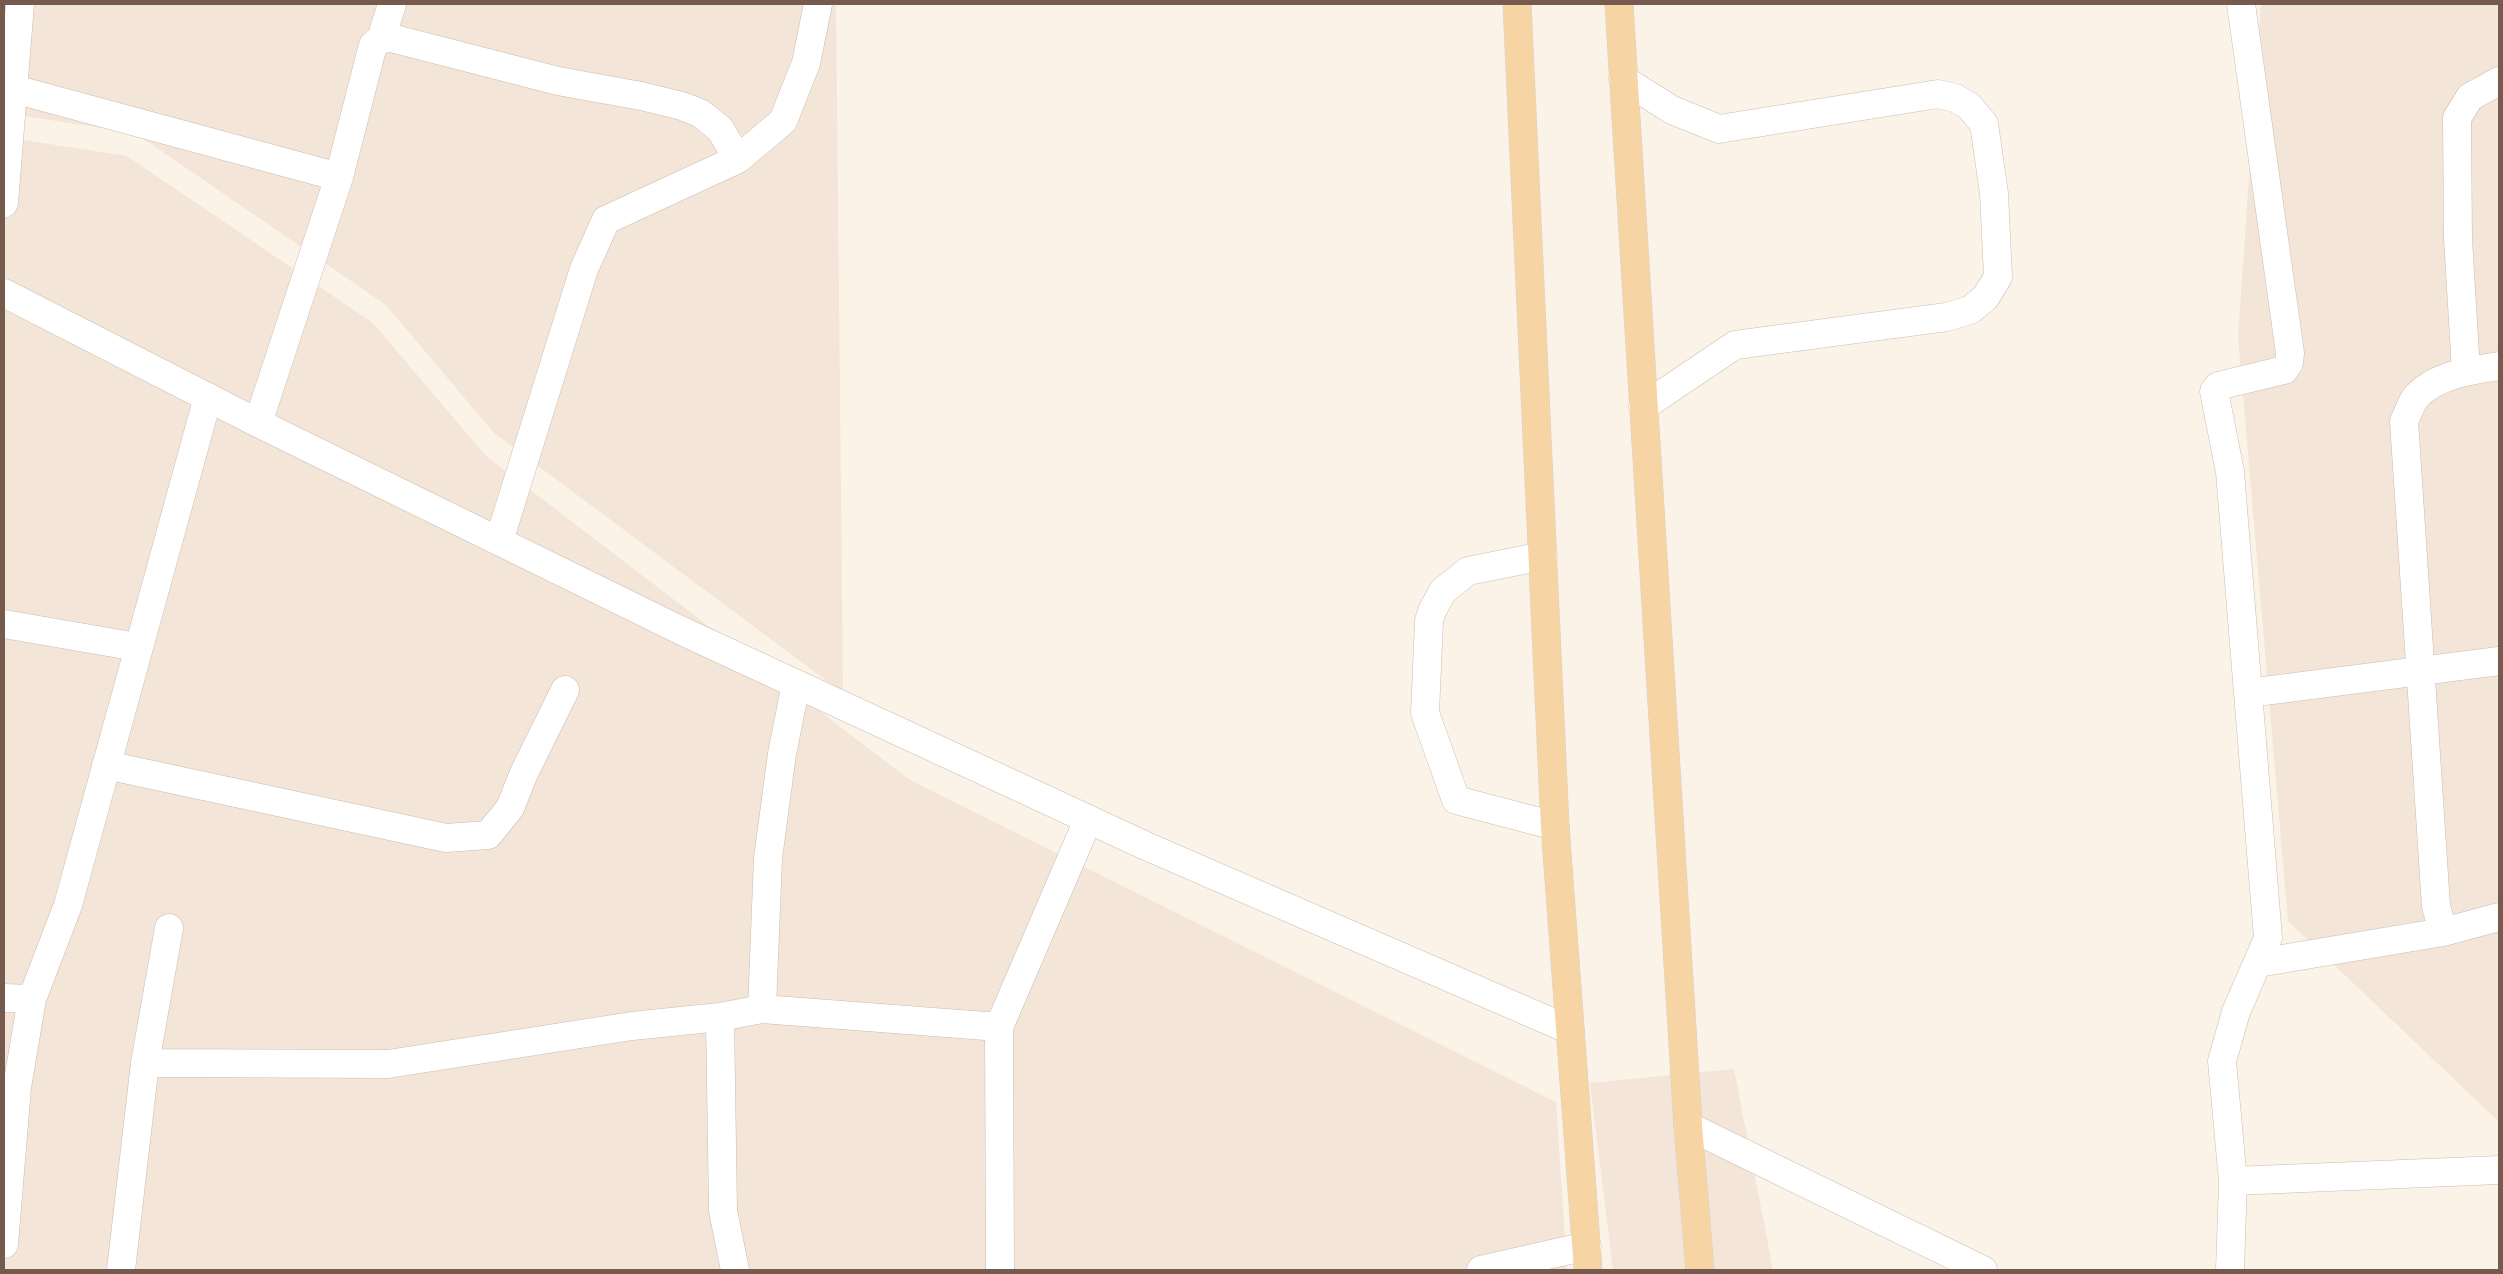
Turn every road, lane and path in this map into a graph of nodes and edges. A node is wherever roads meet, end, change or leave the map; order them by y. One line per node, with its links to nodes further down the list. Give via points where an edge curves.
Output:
1 (20, 4): 10 (street)
2 (392, 4): 7 (street)
3 (818, 4): 11 (street, via 806,63 782,121)
4 (1516, 4): 21 (main road)
5 (1619, 4): 8 (main road)
6 (2241, 4): 28 (street, via 2290,353 2284,370 2218,386 2214,391 2230,472)
7 (380, 39): 11 (street, via 391,38 558,82 682,106 700,113 720,129); 12 (street, via 373,45)
8 (1623, 79): 18 (main road); 18 (street, via 1672,110 1719,129 1938,94 1955,98 1969,106 1984,124 1994,192 1998,277 1985,298 1970,310 1947,318 1735,345)
9 (2499, 81): 16 (street, via 2470,97 2457,118 2458,239)
10 (14, 88): 12 (street); 13 (street)
11 (738, 159): 20 (street, via 606,220 584,269)
12 (339, 178): 19 (street)
13 (4, 202)
14 (4, 293): 17 (street)
15 (2499, 366): 16 (street)
16 (2466, 371): 25 (street, via 2438,381 2416,397 2404,421)
17 (208, 397): 19 (street); 23 (street)
18 (1643, 407): 43 (main road)
19 (258, 423): 20 (street)
20 (499, 541): 26 (street)
21 (1543, 556): 31 (main road); 31 (street, via 1468,571 1443,591 1428,621 1425,713 1456,800)
22 (4, 624): 23 (street)
23 (138, 647): 29 (street)
24 (2499, 661): 25 (street)
25 (2422, 670): 28 (street); 34 (street, via 2436,906)
26 (796, 684): 30 (street); 38 (street, via 782,754 768,858)
27 (565, 690): 29 (street, via 510,808 488,835 446,838)
28 (2248, 692): 35 (street, via 2268,938)
29 (106, 765): 37 (street, via 68,905)
30 (1088, 820): 40 (street); 41 (street)
31 (1555, 826): 41 (main road)
32 (2499, 917): 34 (street)
33 (169, 928): 42 (street)
34 (2443, 932): 35 (street)
35 (2258, 963): 45 (street, via 2236,1012 2222,1061)
36 (4, 998): 37 (street)
37 (32, 999): 46 (street, via 17,1087)
38 (762, 1009): 39 (street); 40 (street)
39 (720, 1017): 42 (street, via 632,1026 388,1064); 49 (street, via 723,1211)
40 (999, 1027): 50 (street)
41 (1570, 1030): 47 (main road)
42 (145, 1063): 48 (street)
43 (1688, 1126): 52 (main road); 53 (street)
44 (2499, 1170): 45 (street)
45 (2233, 1181): 54 (street)
46 (4, 1244)
47 (1588, 1258): 51 (street)
48 (121, 1270)
49 (735, 1270)
50 (1000, 1270)
51 (1481, 1270)
52 (1700, 1270)
53 (1983, 1270)
54 (2230, 1270)

